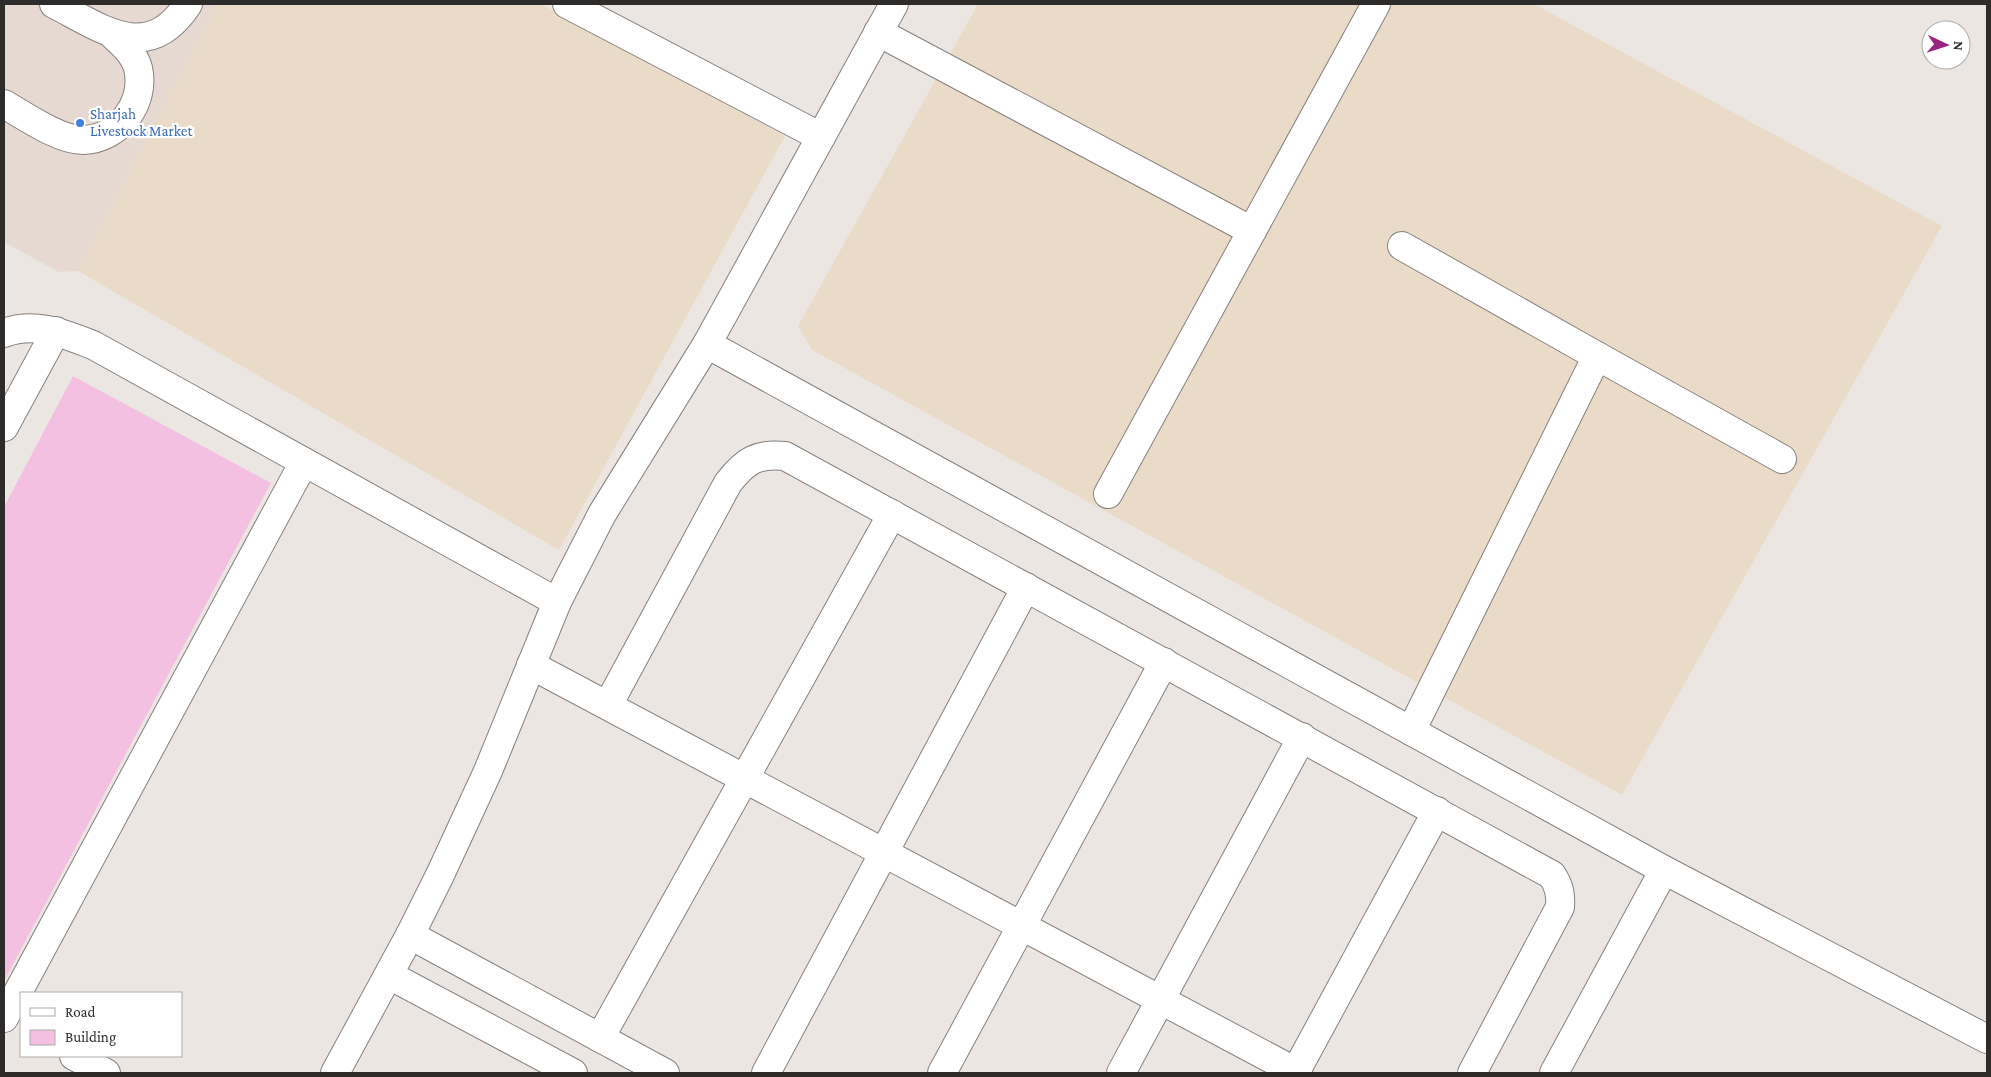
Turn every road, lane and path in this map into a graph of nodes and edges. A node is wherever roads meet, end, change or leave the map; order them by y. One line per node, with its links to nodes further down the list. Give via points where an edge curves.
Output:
1 (54, 4): 7 (lane)
2 (188, 4): 7 (lane, via 166,29 150,36 131,38)
3 (567, 4): 9 (lane)
4 (894, 4): 6 (lane)
5 (1376, 4): 10 (lane)
6 (878, 32): 9 (lane); 10 (lane)
7 (113, 35): 8 (lane, via 128,49 138,68 139,89 133,108 120,125 102,136 82,140 60,134)
8 (4, 104)
9 (821, 137): 14 (lane)
10 (1252, 231): 19 (lane)
11 (1402, 246): 15 (lane)
12 (56, 331): 13 (lane, via 38,328); 16 (lane); 18 (lane, via 93,345)
13 (4, 334)
14 (707, 344): 22 (lane, via 602,514); 26 (lane)
15 (1597, 356): 17 (lane); 26 (lane)
16 (4, 427)
17 (1782, 459)
18 (304, 462): 22 (lane); 36 (lane)
19 (1108, 494)
20 (892, 514): 21 (lane); 25 (lane, via 786,456 752,459 728,484); 28 (lane)
21 (1026, 587): 23 (lane); 30 (lane)
22 (557, 602): 24 (lane)
23 (1164, 662): 27 (lane); 32 (lane)
24 (531, 665): 25 (lane); 33 (lane, via 488,771)
25 (608, 705): 28 (lane)
26 (1411, 731): 31 (lane)
27 (1302, 737): 29 (lane); 35 (lane)
28 (744, 778): 30 (lane); 38 (lane)
29 (1437, 811): 48 (lane); 49 (lane, via 1552,875 1561,895 1556,917)
30 (884, 853): 32 (lane); 45 (lane)
31 (1664, 870): 39 (lane); 50 (lane)
32 (1022, 926): 35 (lane); 46 (lane)
33 (410, 935): 34 (lane); 38 (lane)
34 (389, 975): 42 (lane); 43 (lane)
35 (1160, 1000): 47 (lane); 48 (lane)
36 (4, 1018): 37 (lane)
37 (20, 1026)
38 (600, 1038): 44 (lane)
39 (1987, 1039)
40 (76, 1057): 41 (lane)
41 (106, 1073)
42 (336, 1073)
43 (573, 1073)
44 (665, 1073)
45 (766, 1073)
46 (942, 1073)
47 (1121, 1073)
48 (1296, 1073)
49 (1472, 1073)
50 (1554, 1073)

